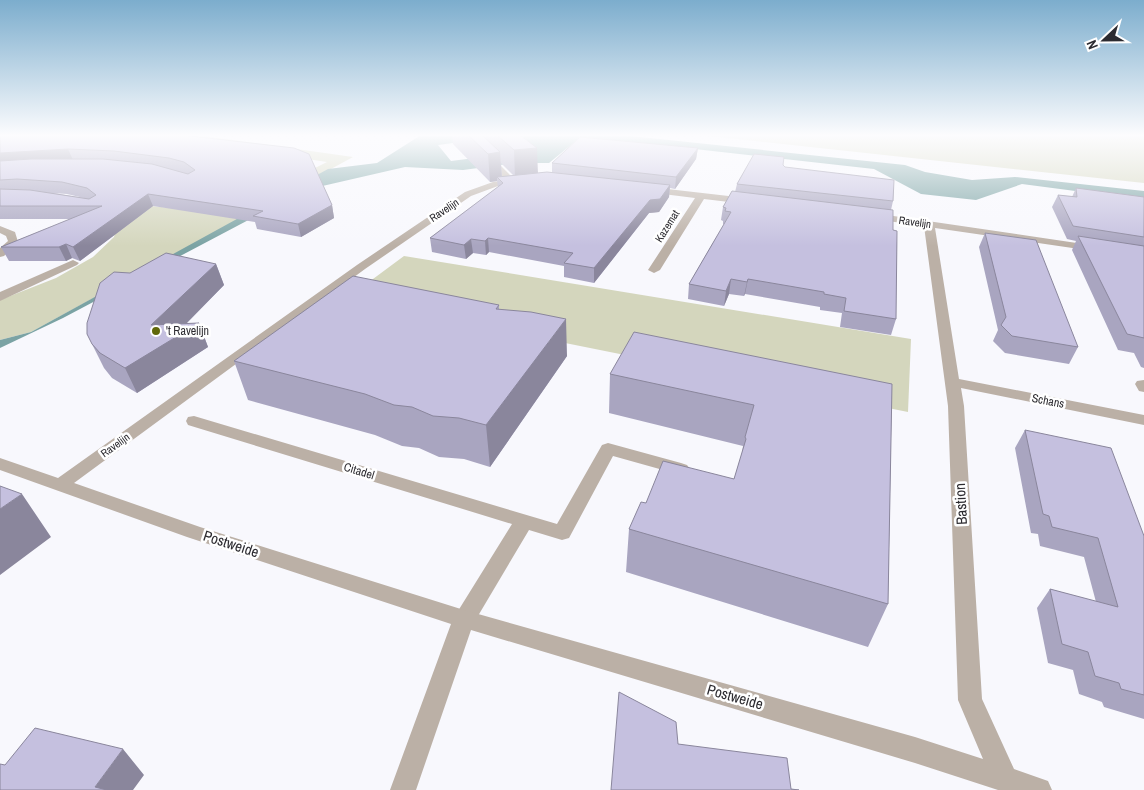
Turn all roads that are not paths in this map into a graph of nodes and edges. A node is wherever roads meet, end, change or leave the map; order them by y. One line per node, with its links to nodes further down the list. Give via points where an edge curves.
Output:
1 (502, 172): 3 (street)
2 (529, 180): 3 (street, Ravelijn)
3 (512, 182): 20 (street, Ravelijn, via 468,194 360,267)
4 (642, 189): 5 (street)
5 (701, 196): 6 (street); 13 (street, Kazemat)
6 (760, 203)
7 (866, 215): 8 (street, Ravelijn)
8 (929, 224): 10 (street, Ravelijn); 15 (street, Bastion)
9 (0, 229): 11 (street, via 11,234 12,242)
10 (1105, 250)
11 (0, 254)
12 (73, 262): 14 (street)
13 (654, 270)
14 (0, 297)
15 (952, 382): 16 (street, Schans); 23 (street, Bastion, via 956,406 970,700)
16 (1144, 420)
17 (194, 421): 21 (street, Citadel)
18 (0, 464): 20 (street, Postweide)
19 (700, 474): 21 (street, Citadel, via 608,449 562,533)
20 (61, 484): 22 (street, Postweide, via 194,532)
21 (524, 521): 22 (street)
22 (464, 619): 23 (street, Postweide, via 915,750); 24 (street)
23 (1007, 784): 25 (street)
24 (403, 790)
25 (1039, 790)

